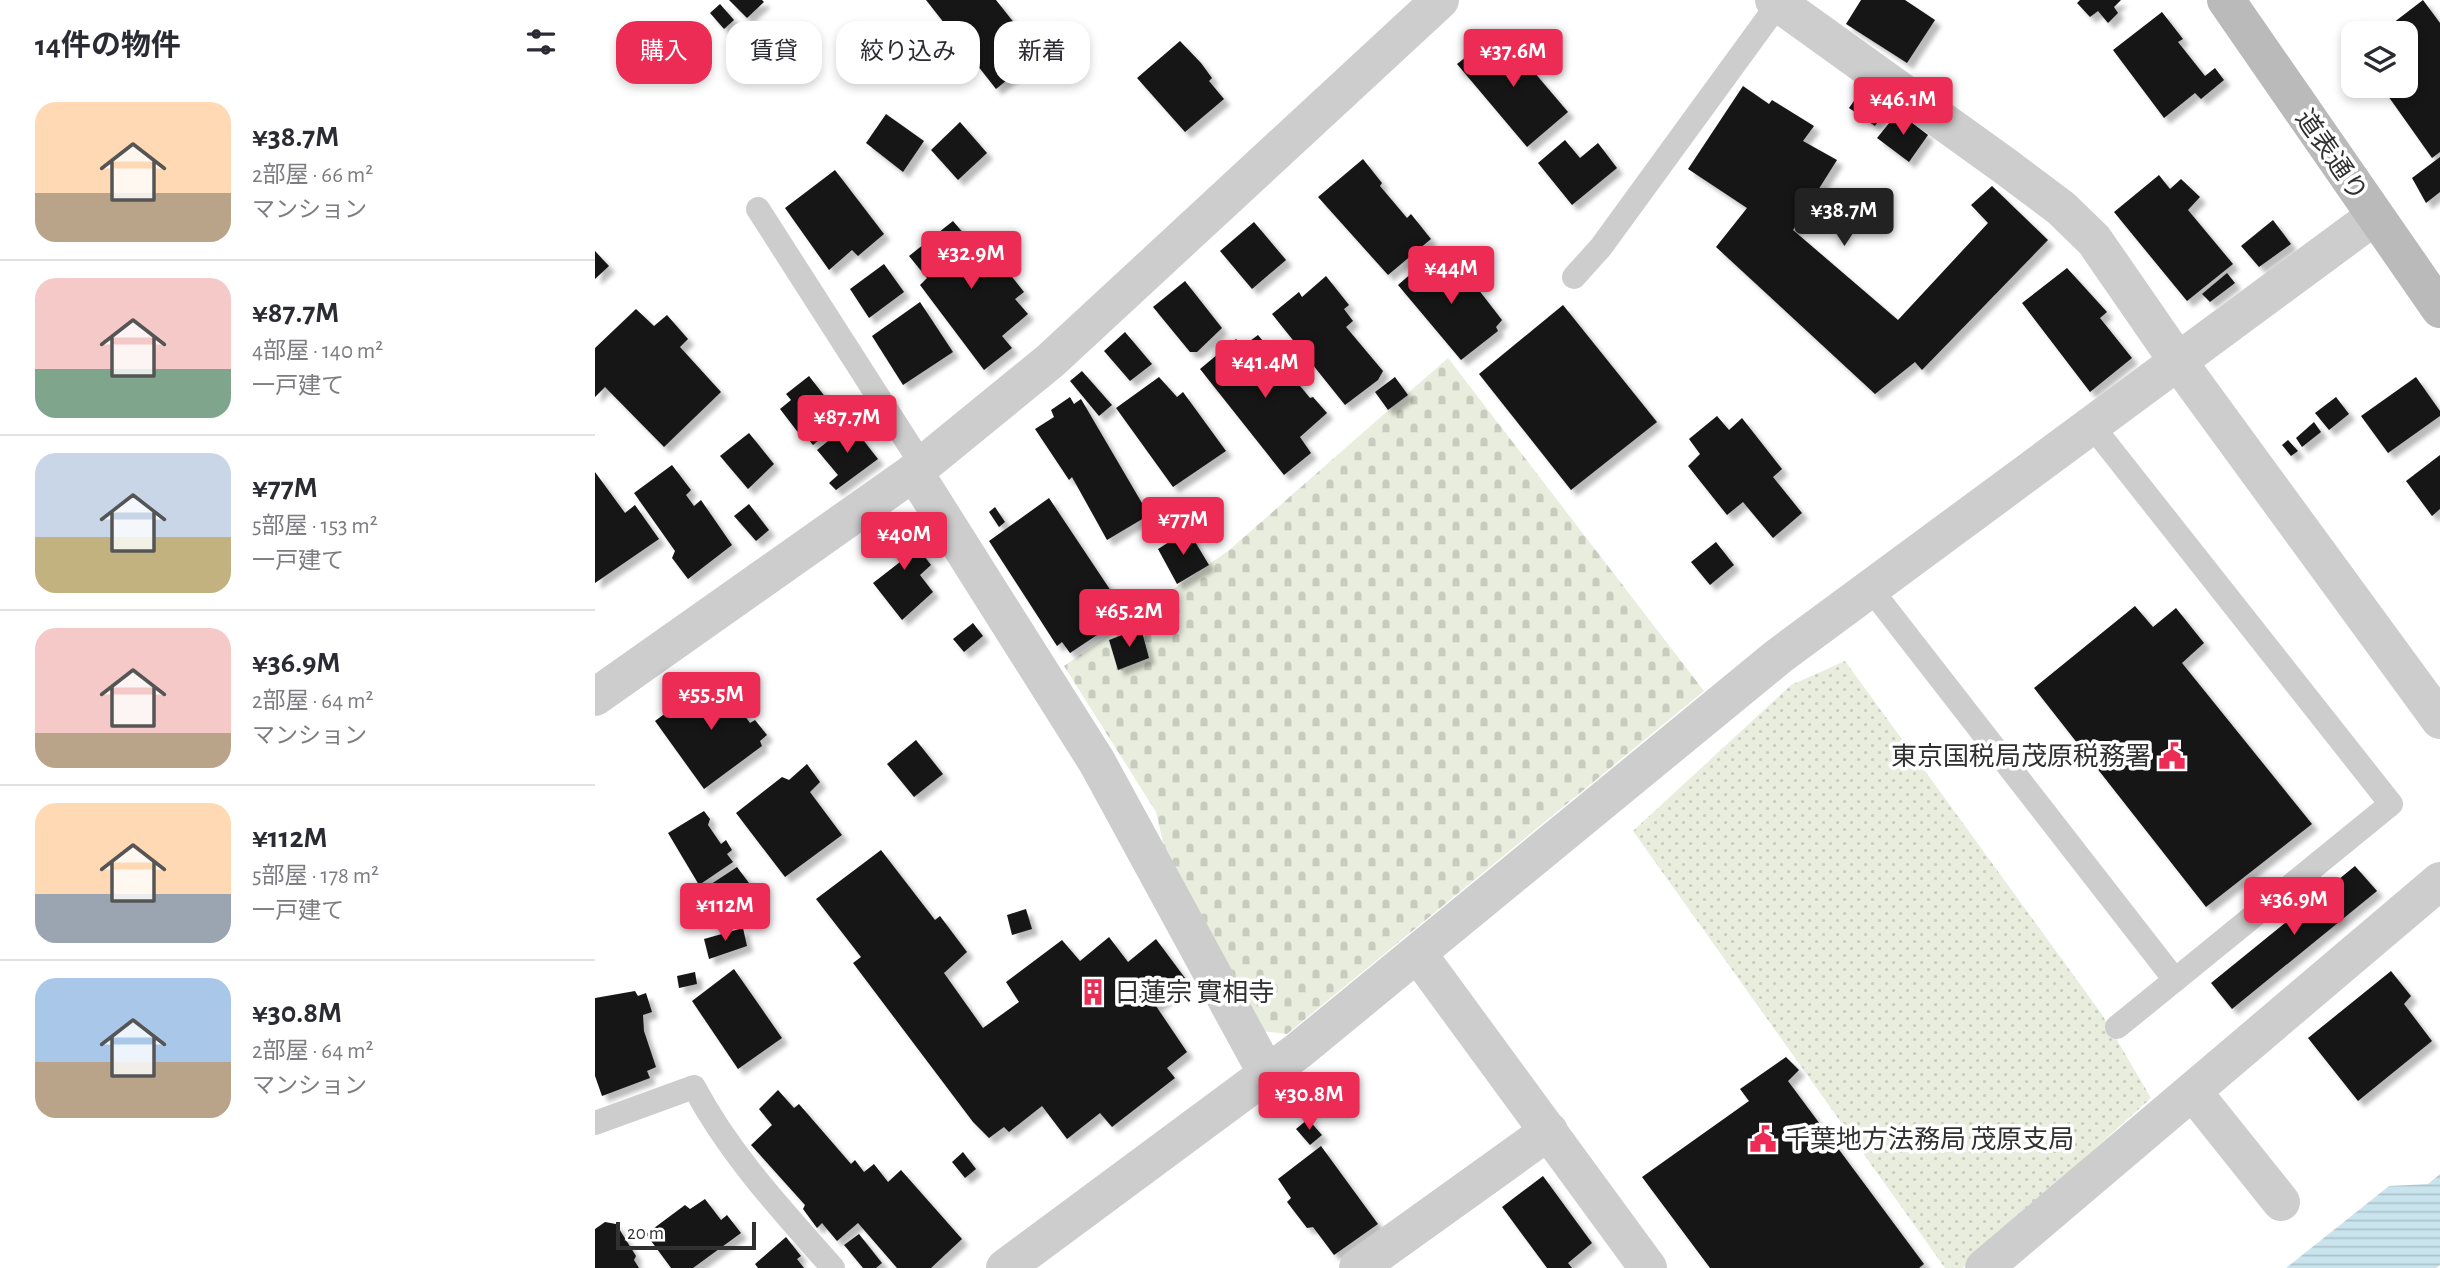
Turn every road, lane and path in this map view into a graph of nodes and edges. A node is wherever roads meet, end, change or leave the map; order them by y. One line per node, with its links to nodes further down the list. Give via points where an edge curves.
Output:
1 (1440, 0): 10 (street, via 1050,361)
2 (2226, 0): 5 (street, 道表通り)
3 (1776, 2): 6 (lane, via 1601,247); 8 (street, via 2061,208 2094,240)
4 (758, 209): 10 (lane)
5 (2375, 216): 7 (street, 道表通り); 8 (street)
6 (1574, 277)
7 (2440, 309)
8 (2179, 363): 9 (street); 13 (street)
9 (2092, 427): 11 (street); 16 (lane, via 2391,804)
10 (918, 469): 12 (street); 18 (street, via 1097,762)
11 (1870, 588): 15 (street, via 1780,656); 16 (lane)
12 (595, 697)
13 (2440, 720)
14 (2440, 881): 19 (street)
15 (1418, 954): 18 (street); 21 (street)
16 (2175, 981): 17 (lane)
17 (2117, 1027)
18 (1267, 1074): 24 (street)
19 (2193, 1092): 22 (street); 27 (street)
20 (595, 1123): 23 (lane, via 694,1087 740,1162)
21 (1549, 1131): 25 (street); 26 (street)
22 (2281, 1202)
23 (833, 1268)
24 (1005, 1268)
25 (1358, 1268)
26 (1648, 1268)
27 (1984, 1268)

